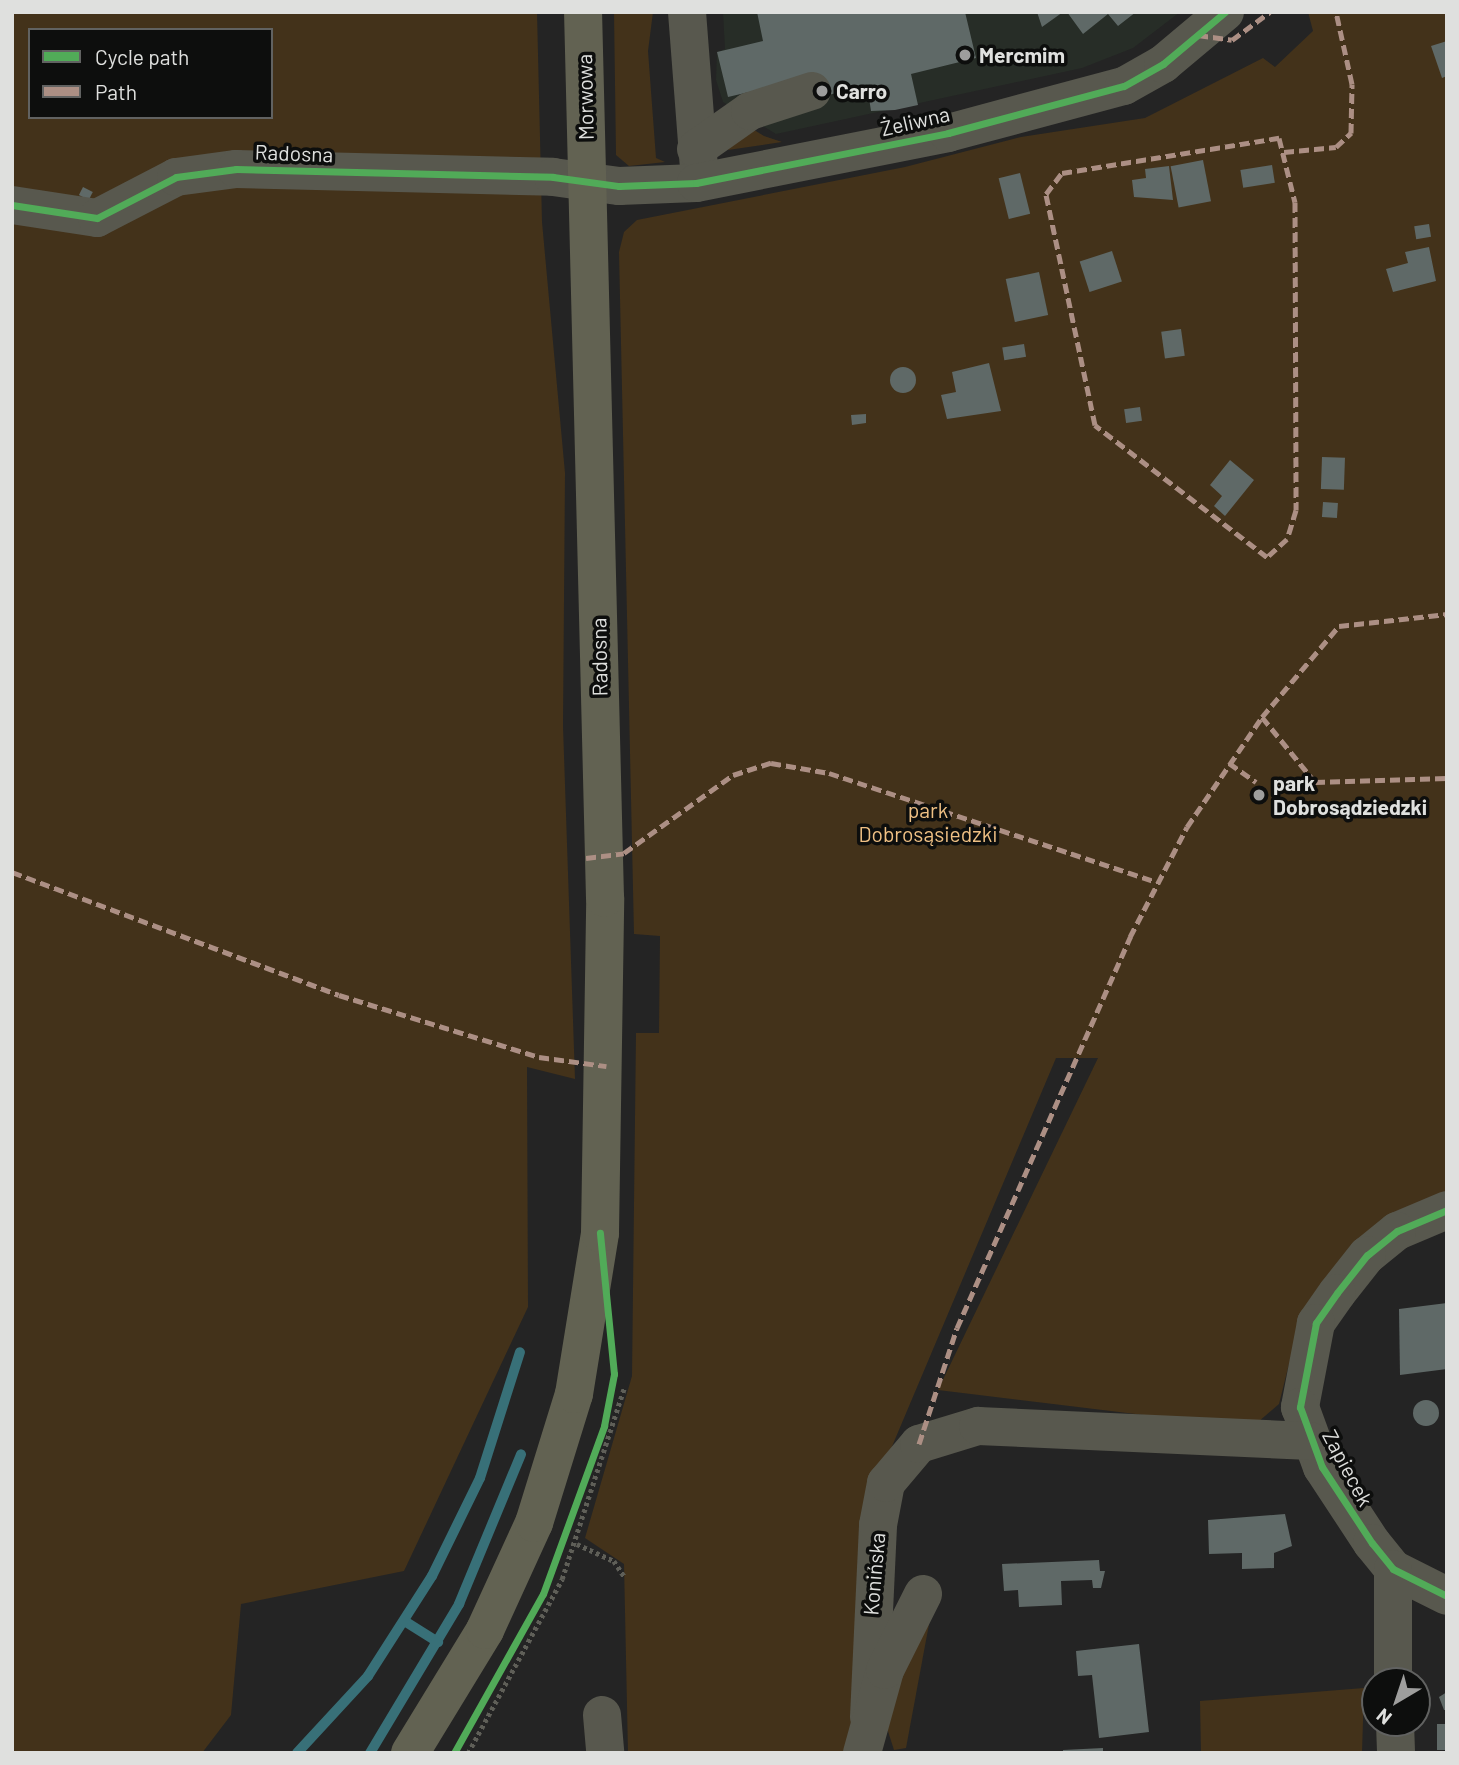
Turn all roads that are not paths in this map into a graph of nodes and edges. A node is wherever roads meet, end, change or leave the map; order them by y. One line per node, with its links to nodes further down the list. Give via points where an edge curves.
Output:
1 (583, 12): 6 (main road, Morwowa)
2 (687, 12): 5 (street)
3 (1225, 12): 5 (street, Żeliwna, via 1163,64 1124,86 948,133)
4 (812, 91): 5 (street, via 750,111)
5 (698, 165): 6 (street, Żeliwna)
6 (587, 181): 7 (street, Radosna, via 236,169 166,180 97,218); 17 (main road, Radosna, via 606,1090 593,1291 564,1434 491,1618)
7 (12, 205)
8 (1447, 1210): 9 (street, Zapiecek, via 1397,1231 1367,1255 1316,1323 1300,1407)
9 (1311, 1441): 10 (street, Zapiecek, via 978,1426); 11 (street, Zapiecek, via 1343,1503)
10 (919, 1444): 16 (street, Konińska, via 886,1483 871,1583)
11 (1392, 1569): 13 (street, Zapiecek); 14 (street)
12 (923, 1594): 16 (street, Konińska, via 895,1644)
13 (1447, 1596)
14 (1393, 1667)
15 (602, 1715): 18 (street)
16 (865, 1735)
17 (410, 1753)
18 (606, 1753)

